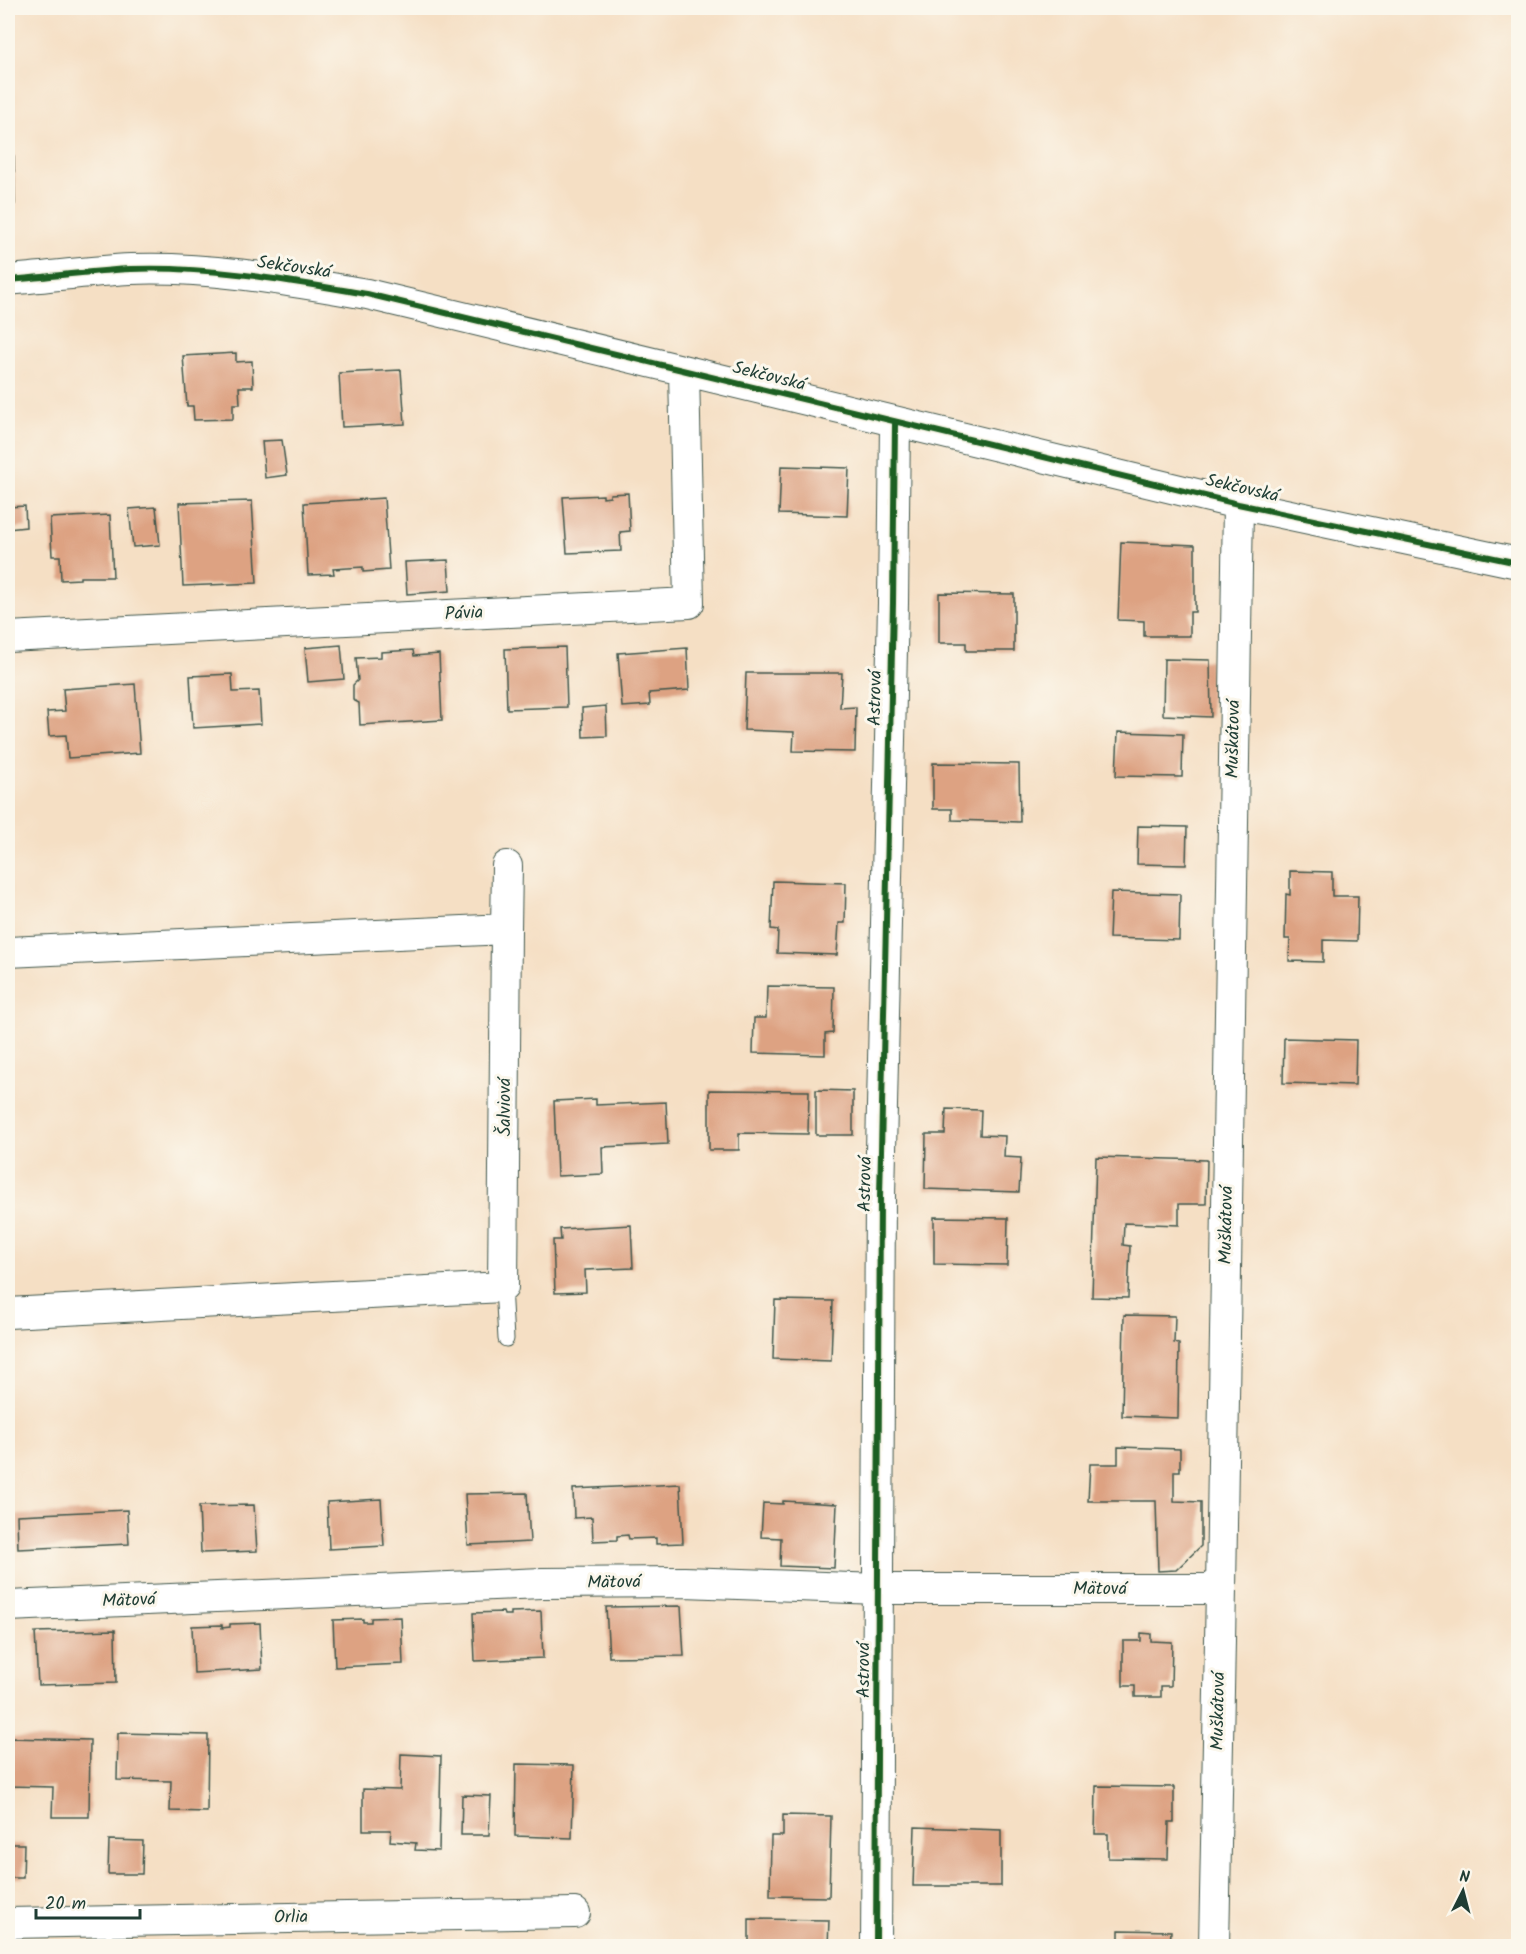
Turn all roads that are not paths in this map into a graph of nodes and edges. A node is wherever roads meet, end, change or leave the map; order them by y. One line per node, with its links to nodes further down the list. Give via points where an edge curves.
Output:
1 (8, 280): 2 (street, Sekčovská, via 131,269 286,280 388,299)
2 (684, 371): 3 (street, Sekčovská); 6 (street, Pávia, via 688,603)
3 (895, 423): 4 (street, Sekčovská); 13 (street, Astrová, via 880,1185)
4 (1238, 504): 5 (street, Sekčovská); 14 (street, Muškátová)
5 (1518, 563)
6 (8, 637)
7 (507, 866): 8 (street, Šalviová)
8 (506, 929): 9 (street); 10 (street, Šalviová)
9 (8, 952)
10 (503, 1287): 11 (street); 12 (lane)
11 (8, 1313)
12 (506, 1340)
13 (879, 1589): 14 (street, Mätová); 15 (street, Mätová, via 684,1582 542,1584); 18 (street, Astrová)
14 (1221, 1589): 19 (street, Muškátová)
15 (8, 1606)
16 (574, 1913): 17 (street, Orlia)
17 (8, 1923)
18 (876, 1947)
19 (1214, 1947)

